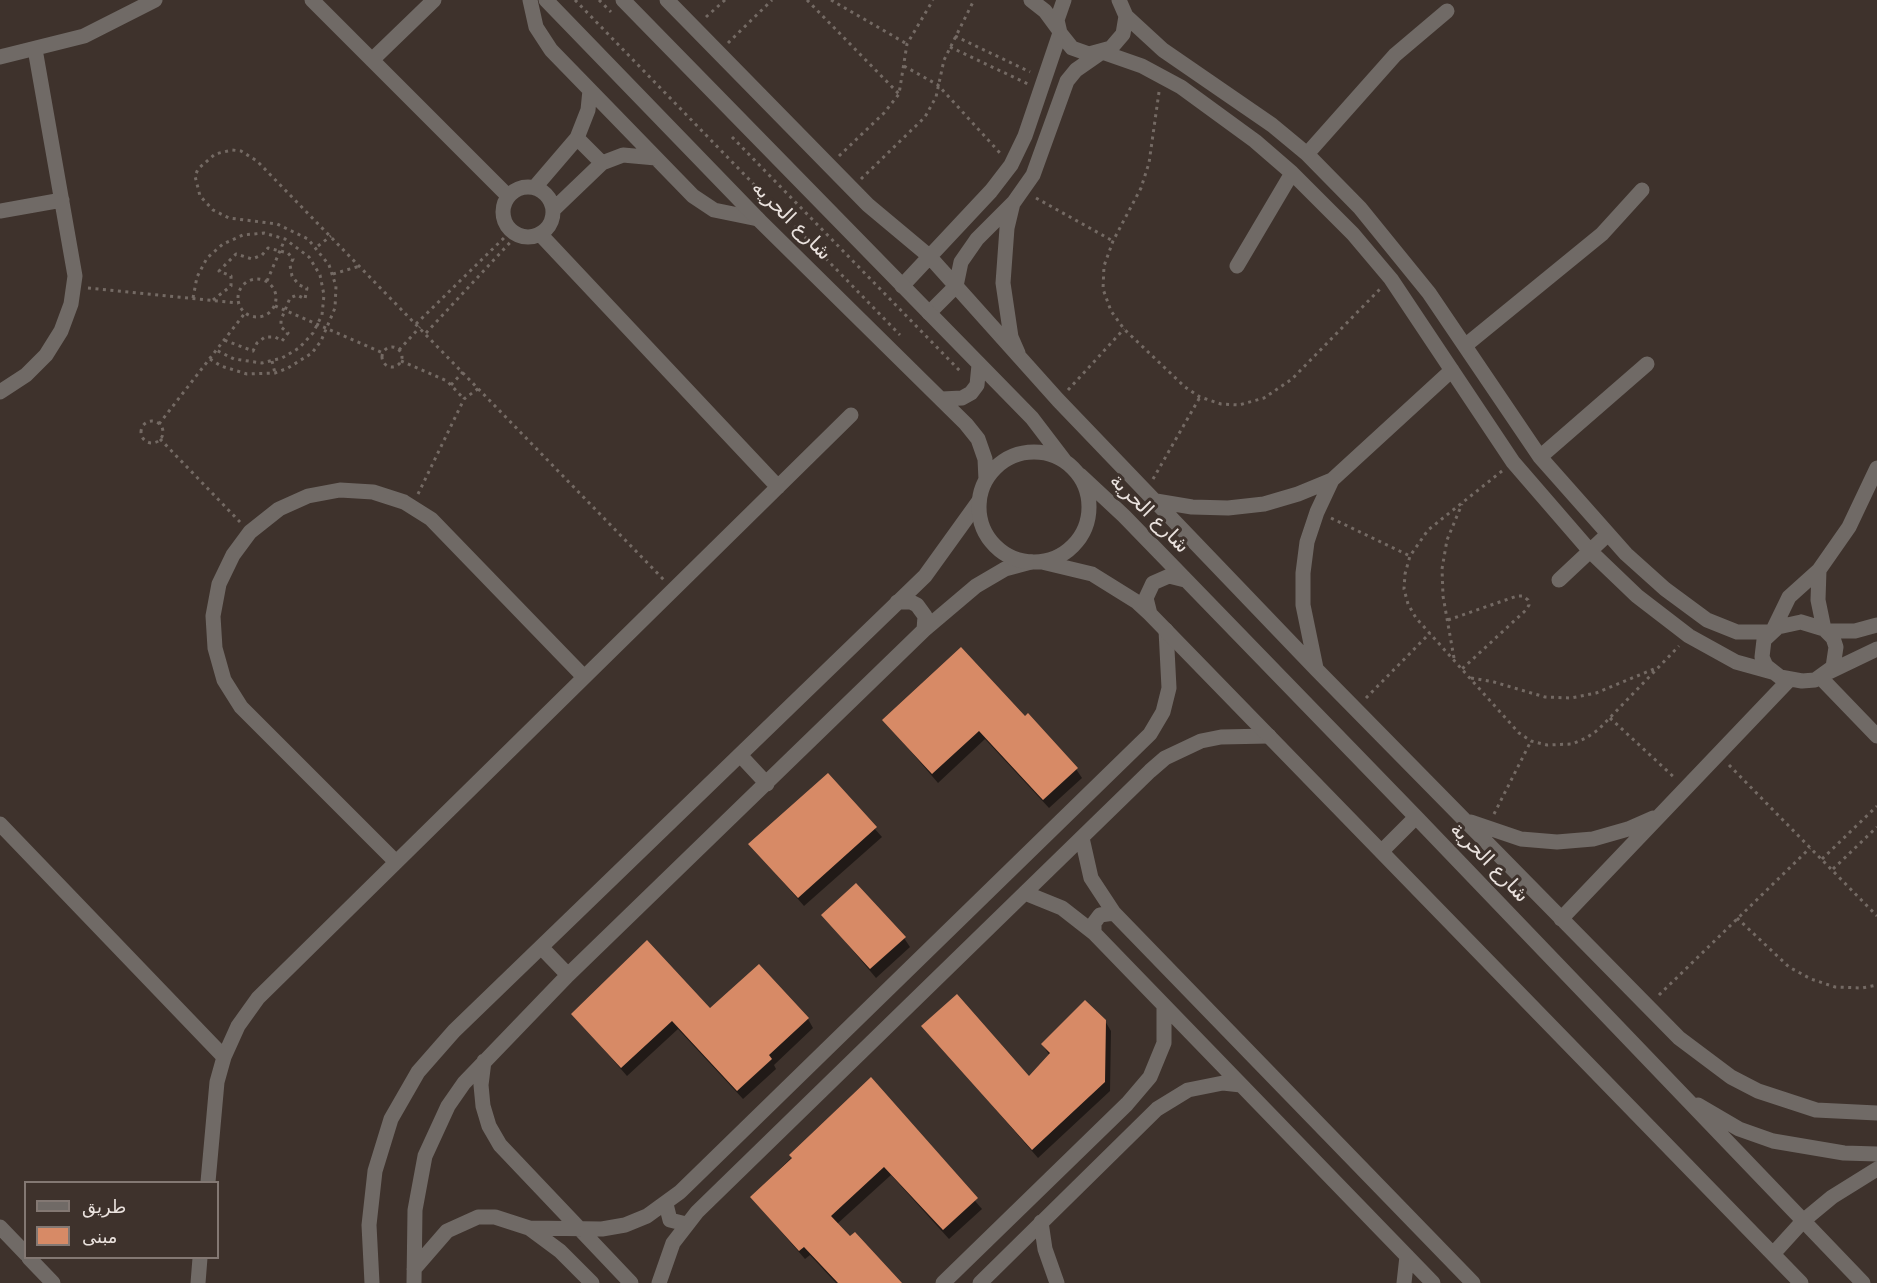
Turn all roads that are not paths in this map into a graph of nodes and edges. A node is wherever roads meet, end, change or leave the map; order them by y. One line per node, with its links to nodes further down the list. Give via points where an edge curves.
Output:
1 (155, 0): 13 (street, via 100,29)
2 (312, 0): 16 (street)
3 (434, 0): 16 (street)
4 (530, 0): 17 (street, via 543,39)
5 (546, 0): 30 (street, شارع الحريه)
6 (623, 0): 34 (street, شارع الحريه)
7 (667, 0): 32 (street, via 851,188)
8 (1031, 0): 12 (street, via 1045,11)
9 (1064, 0): 12 (street, via 1059,11)
10 (1124, 7): 14 (street, via 1123,34); 19 (street, via 1150,40 1246,105)
11 (1447, 11): 19 (street, via 1395,55)
12 (1059, 32): 14 (street, via 1072,48); 32 (street, via 1025,136 1011,165)
13 (34, 49): 15 (street); 27 (street)
14 (1100, 53): 22 (street, via 1161,75 1219,114); 26 (street, via 1081,65 1067,81 1041,159)
15 (0, 57)
16 (372, 60): 25 (street)
17 (590, 90): 18 (street, via 588,110); 20 (street)
18 (577, 138): 21 (street); 23 (street)
19 (1301, 150): 22 (street); 37 (street, via 1385,236)
20 (656, 158): 21 (street, via 623,155); 30 (street, via 703,204)
21 (602, 163): 28 (street)
22 (1287, 168): 33 (street); 41 (street, via 1353,234 1390,279)
23 (535, 187): 25 (street, via 520,188); 28 (street, via 548,195)
24 (1642, 190): 37 (street, via 1595,240)
25 (508, 196): 31 (street, via 503,218 514,233 533,237)
26 (1018, 196): 35 (street, via 977,239 962,262); 38 (street, via 1006,237 1003,283 1011,337)
27 (62, 200): 29 (street); 42 (street, via 75,276 61,331 46,355 26,375)
28 (554, 209): 31 (street, via 550,224)
29 (0, 211)
30 (758, 219): 43 (street, شارع الحريه)
31 (540, 234): 51 (street)
32 (929, 256): 34 (street); 35 (street)
33 (1237, 266)
34 (902, 286): 36 (street, شارع الحريه)
35 (956, 286): 36 (street); 38 (street)
36 (929, 313): 40 (street, شارع الحريه)
37 (1466, 345): 45 (street)
38 (1022, 361): 52 (street)
39 (1647, 364): 45 (street)
40 (979, 365): 43 (street, via 977,385 971,393 962,398); 46 (street, شارع الحريه, via 1032,418)
41 (1452, 370): 50 (street); 55 (street, via 1513,462)
42 (0, 392)
43 (942, 399): 49 (street, شارع الحريه, via 978,439 985,459)
44 (851, 415): 51 (street)
45 (1540, 457): 54 (street)
46 (1064, 460): 48 (street); 49 (street, via 1043,452 1021,453 1000,463)
47 (1877, 468): 57 (street, via 1850,527)
48 (1080, 475): 56 (street, via 1090,507 1085,529 1072,547 1053,559); 58 (street, شارع الحرية)
49 (986, 480): 53 (street)
50 (1332, 480): 52 (street, via 1264,504 1228,508 1201,507); 68 (street, via 1307,542 1303,573 1304,605)
51 (778, 487): 71 (street)
52 (1151, 496): 68 (street)
53 (979, 501): 56 (street, via 981,524 992,543 1010,557); 60 (street, via 925,576)
54 (1607, 535): 55 (street); 66 (street, via 1665,589 1707,620 1737,633)
55 (1590, 551): 59 (street); 69 (street, via 1637,596 1689,636 1720,655)
56 (1037, 562): 61 (street, via 1092,574); 63 (street, via 1005,569 976,586)
57 (1818, 570): 65 (street, via 1818,600); 66 (street, via 1789,597)
58 (1185, 580): 61 (street, via 1168,576 1153,583 1146,598); 80 (street, شارع الحرية)
59 (1559, 580)
60 (897, 602): 63 (street, via 917,605 925,616); 76 (street)
61 (1150, 614): 64 (street)
62 (1877, 625): 65 (street, via 1855,631)
63 (924, 630): 78 (street)
64 (1166, 630): 73 (street); 75 (street, via 1169,688 1150,734)
65 (1825, 630): 66 (street, via 1801,622); 70 (street, via 1836,647 1833,667)
66 (1771, 631): 69 (street, via 1764,640 1762,657)
67 (1877, 650): 70 (street)
68 (1316, 669): 81 (street)
69 (1772, 672): 72 (street)
70 (1824, 676): 72 (street); 74 (street)
71 (584, 677): 85 (street); 85 (street, via 431,519 412,507 373,492 340,490 308,496 279,509 250,532 219,584 213,616 215,648 224,680 241,707)
72 (1790, 680): 79 (street)
73 (1269, 736): 77 (street, via 1202,741 1165,758); 84 (street)
74 (1877, 736)
75 (1132, 752): 77 (street, via 1145,754 1151,762); 90 (street)
76 (740, 754): 78 (street); 91 (street)
77 (1150, 771): 83 (street)
78 (767, 784): 93 (street)
79 (1661, 814): 81 (street, via 1593,839 1548,841 1487,830); 88 (street)
80 (1416, 817): 84 (street); 98 (street, شارع الحرية)
81 (1462, 818): 88 (street)
82 (0, 824): 95 (street)
83 (1082, 838): 86 (street); 87 (street, via 1092,878)
84 (1382, 851): 115 (street)
85 (396, 862): 95 (street, via 258,998 238,1026)
86 (1025, 893): 89 (street, via 1062,908); 92 (street)
87 (1114, 913): 89 (street, via 1100,915 1094,923); 103 (street)
88 (1561, 919): 100 (street, via 1647,1007 1706,1059 1758,1091 1816,1110)
89 (1094, 933): 94 (street)
90 (935, 944): 92 (street); 107 (street)
91 (541, 947): 93 (street); 122 (street, via 435,1050 399,1103 375,1171 369,1224)
92 (954, 962): 110 (street)
93 (568, 975): 96 (street)
94 (1164, 1006): 97 (street); 99 (street, via 1164,1043 1158,1061)
95 (224, 1057): 106 (street, via 217,1082)
96 (484, 1061): 113 (street, via 481,1085 489,1126 500,1145); 119 (street, via 448,1106 424,1156 415,1210)
97 (1241, 1085): 101 (street, via 1223,1083 1188,1090); 105 (street)
98 (1680, 1094): 102 (street, via 1739,1129 1773,1141 1844,1153); 108 (street, شارع الحرية)
99 (1127, 1104): 101 (street, via 1142,1105); 126 (street)
100 (1877, 1113)
101 (1144, 1120): 109 (street)
102 (1877, 1154)
103 (1352, 1159): 105 (street); 131 (street)
104 (1877, 1169): 108 (street, via 1850,1184)
105 (1332, 1178): 116 (street)
106 (207, 1181)
107 (666, 1204): 110 (street, via 670,1220); 113 (street, via 625,1225)
108 (1803, 1221): 115 (street); 133 (street, شارع الحرية)
109 (1041, 1222): 127 (street); 128 (street, via 1044,1250)
110 (686, 1224): 125 (street, via 673,1243)
111 (0, 1227): 114 (street)
112 (529, 1228): 113 (street); 119 (street, via 495,1217 462,1222 447,1231); 123 (street, via 560,1251)
113 (579, 1229): 124 (street)
114 (24, 1252)
115 (1773, 1254): 132 (street)
116 (1407, 1256): 129 (street); 130 (street)
117 (31, 1259): 120 (street)
118 (200, 1259): 121 (street)
119 (414, 1276)
120 (53, 1283)
121 (198, 1283)
122 (372, 1283)
123 (592, 1283)
124 (631, 1283)
125 (659, 1283)
126 (943, 1283)
127 (980, 1283)
128 (1057, 1283)
129 (1404, 1283)
130 (1433, 1283)
131 (1473, 1283)
132 (1801, 1283)
133 (1863, 1283)

